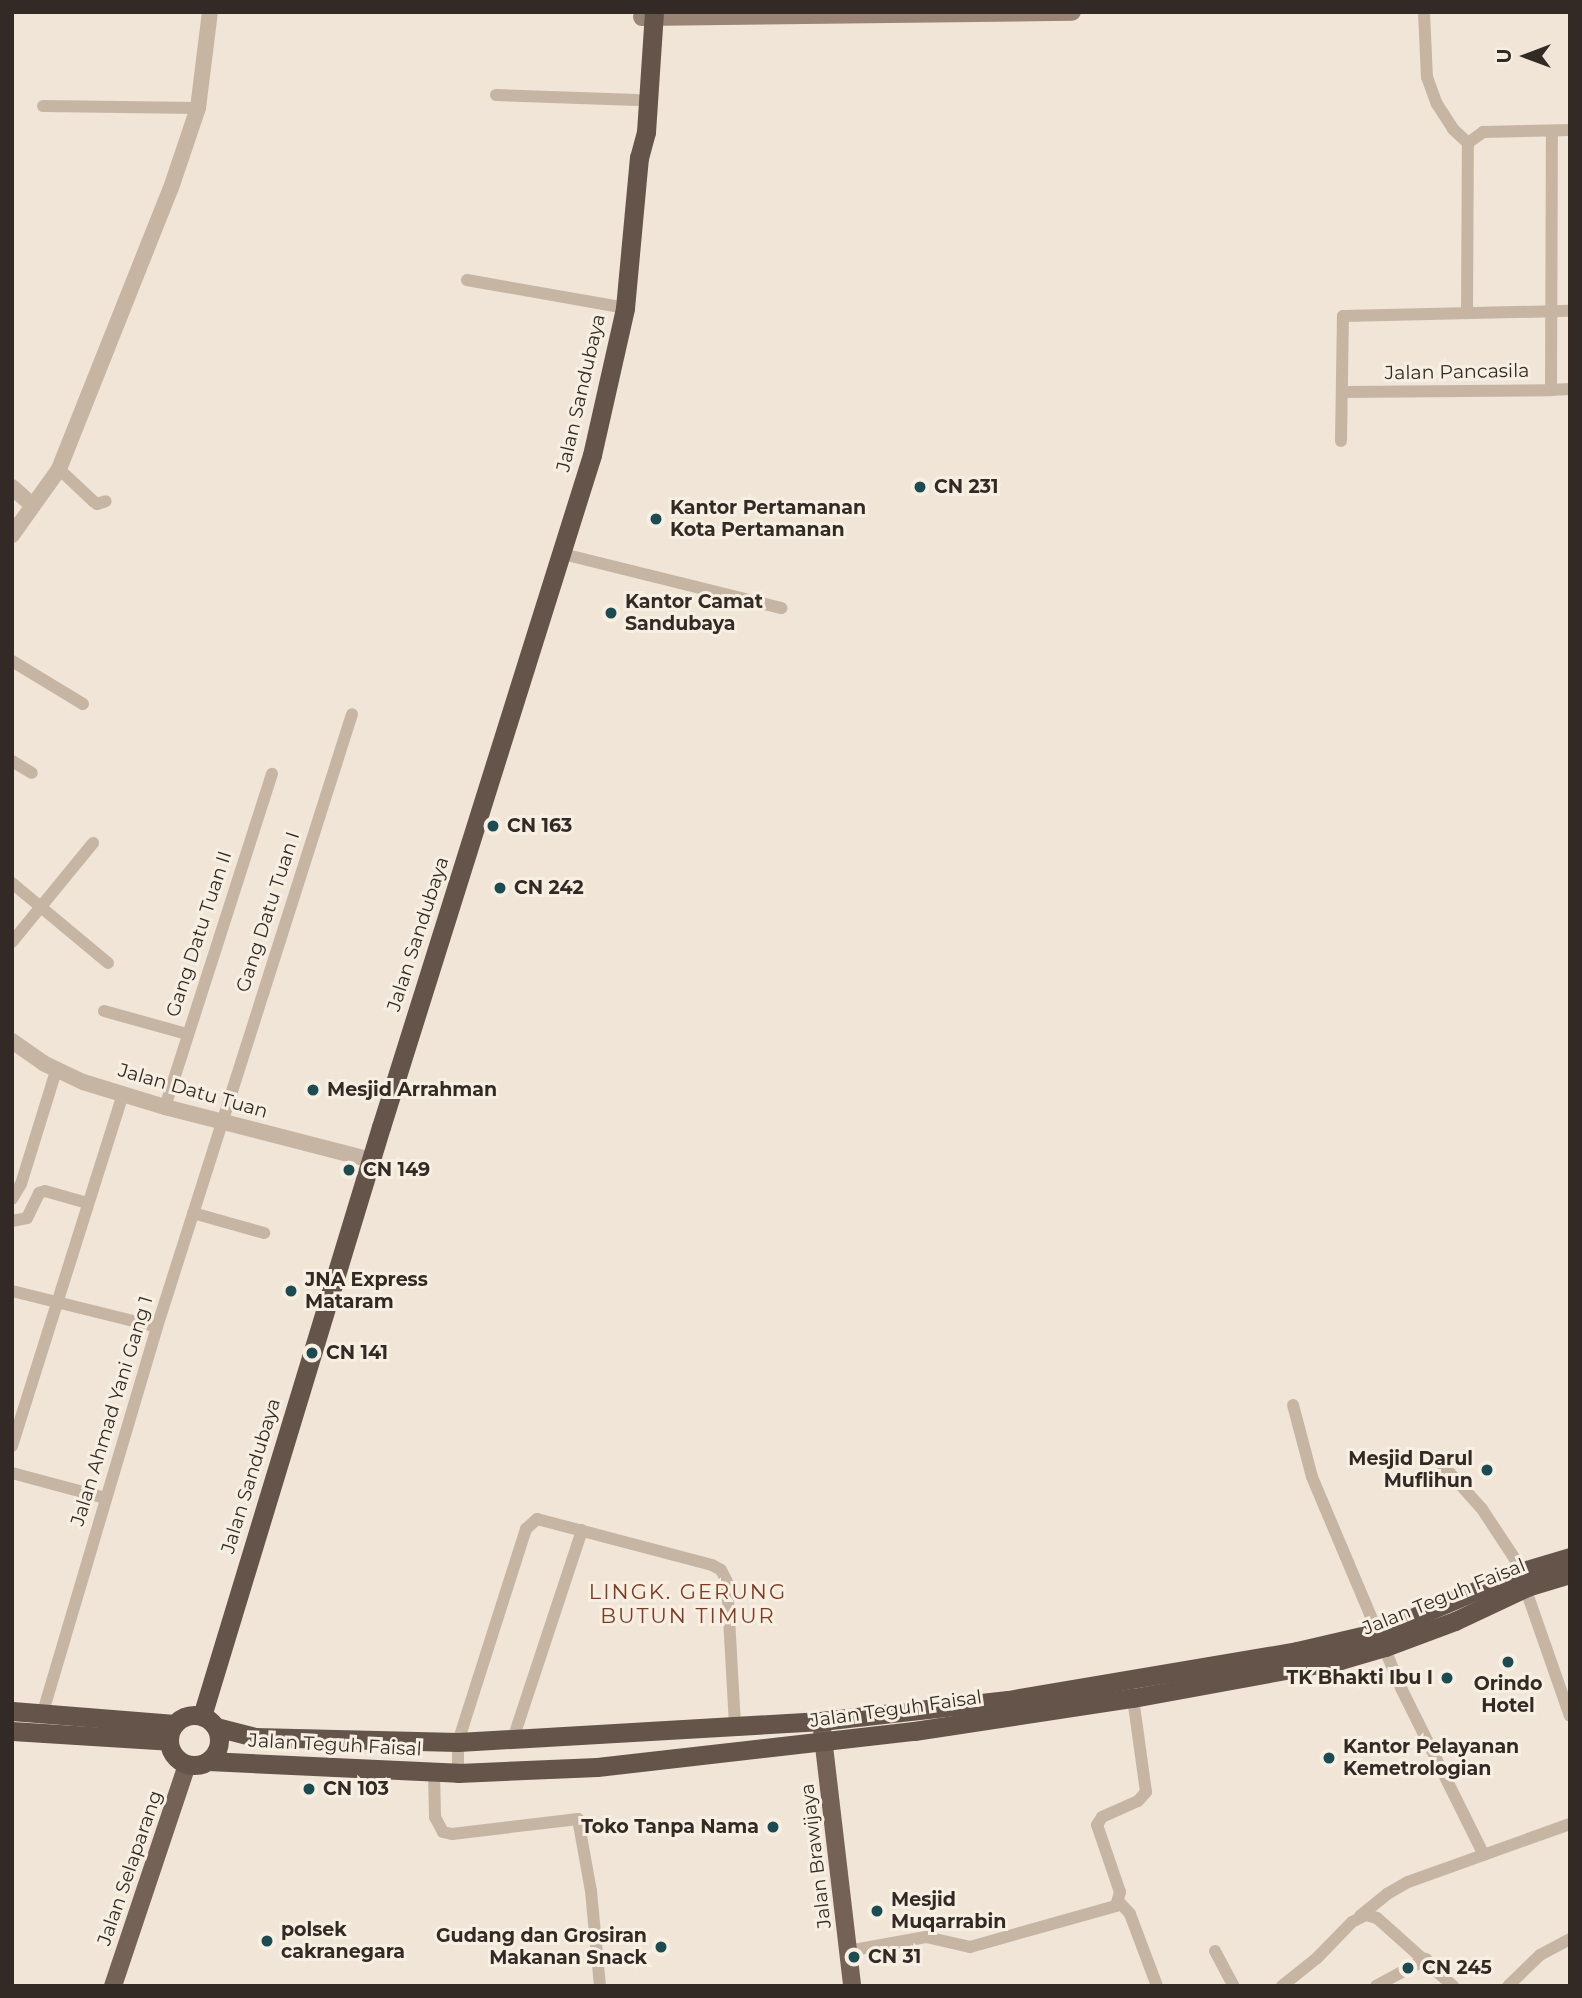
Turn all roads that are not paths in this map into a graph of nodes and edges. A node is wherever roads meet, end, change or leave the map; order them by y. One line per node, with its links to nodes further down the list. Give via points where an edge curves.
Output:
1 (210, 12): 10 (street)
2 (1072, 12): 5 (main road)
3 (1424, 12): 13 (street, via 1430,86 1448,121)
4 (980, 13): 5 (main road); 6 (main road)
5 (1003, 13)
6 (648, 15): 8 (highway, Jalan Sandubaya); 14 (highway, Jalan Sandubaya, via 646,132)
7 (496, 95): 8 (street)
8 (637, 100): 14 (highway, Jalan Sandubaya)
9 (43, 106): 10 (street)
10 (198, 108): 24 (street, via 171,188)
11 (1570, 130): 12 (street)
12 (1552, 131): 13 (street, via 1483,132); 17 (street, Jalan Pancasila)
13 (1468, 143): 19 (street)
14 (639, 158): 16 (highway, Jalan Sandubaya)
15 (467, 280): 16 (street)
16 (625, 308): 29 (highway, Jalan Sandubaya, via 603,413)
17 (1551, 311): 18 (street); 19 (street); 21 (street, Jalan Pancasila)
18 (1570, 311)
19 (1467, 312): 22 (street, via 1343,316)
20 (1570, 389): 21 (street)
21 (1551, 390): 22 (street, Jalan Pancasila)
22 (1342, 392): 23 (street)
23 (1341, 442)
24 (59, 468): 26 (street, via 97,504); 27 (street)
25 (12, 487): 27 (street)
26 (106, 502)
27 (31, 504): 28 (street)
28 (12, 535)
29 (563, 554): 30 (street); 49 (highway, Jalan Sandubaya)
30 (781, 608)
31 (12, 661): 32 (street)
32 (83, 704)
33 (352, 714): 48 (street, Gang Datu Tuan I)
34 (12, 761): 35 (street)
35 (32, 773)
36 (272, 774): 43 (street, Gang Datu Tuan II)
37 (93, 843): 39 (street)
38 (12, 883): 39 (street)
39 (42, 906): 40 (street); 41 (street)
40 (12, 942)
41 (107, 963)
42 (104, 1011): 43 (street)
43 (187, 1034): 47 (street, Gang Datu Tuan II)
44 (12, 1041): 45 (street, Jalan Datu Tuan)
45 (56, 1071): 46 (street, Jalan Datu Tuan); 50 (street, via 21,1184)
46 (123, 1094): 47 (street, Jalan Datu Tuan); 51 (street)
47 (165, 1107): 48 (street, Jalan Datu Tuan)
48 (222, 1122): 49 (street, Jalan Datu Tuan); 52 (street, Jalan Ahmad Yani Gang 1)
49 (371, 1160): 72 (highway, Jalan Sandubaya)
50 (12, 1199)
51 (87, 1203): 53 (street, via 39,1192 27,1218); 56 (street)
52 (193, 1213): 54 (street); 57 (street, Jalan Ahmad Yani Gang 1)
53 (12, 1221)
54 (264, 1233)
55 (12, 1291): 56 (street)
56 (55, 1301): 57 (street); 59 (street)
57 (157, 1327): 62 (street, Jalan Ahmad Yani Gang 1)
58 (1293, 1405): 67 (street, via 1312,1478)
59 (12, 1446)
60 (1440, 1462): 66 (street, via 1482,1508)
61 (12, 1473): 62 (street)
62 (105, 1498): 70 (street, Jalan Ahmad Yani Gang 1)
63 (582, 1530): 73 (street, via 712,1564 723,1573); 78 (street); 79 (street, via 542,1519 527,1527)
64 (1570, 1557): 66 (highway, Jalan Teguh Faisal)
65 (1570, 1574): 66 (highway, Jalan Teguh Faisal)
66 (1524, 1580): 67 (highway, Jalan Teguh Faisal, via 1455,1621); 71 (street)
67 (1382, 1640): 68 (highway, Jalan Teguh Faisal, via 1340,1660); 75 (highway, Jalan Teguh Faisal); 86 (street)
68 (1133, 1698): 75 (highway, Jalan Teguh Faisal, via 914,1731); 87 (street, via 1146,1792 1097,1825)
69 (12, 1711): 70 (highway)
70 (43, 1713): 76 (highway)
71 (1570, 1716)
72 (209, 1721): 76 (highway, via 184,1716); 79 (highway, Jalan Teguh Faisal, via 255,1737); 80 (highway, via 220,1743)
73 (735, 1727): 75 (highway, Jalan Teguh Faisal); 77 (highway, Jalan Teguh Faisal)
74 (12, 1731): 76 (highway)
75 (822, 1731): 82 (highway, Jalan Teguh Faisal, via 780,1748); 90 (main road, Jalan Brawijaya)
76 (172, 1732): 81 (highway, via 174,1756)
77 (597, 1735): 78 (highway, Jalan Teguh Faisal); 82 (highway)
78 (513, 1739): 79 (highway, Jalan Teguh Faisal)
79 (458, 1742): 84 (street)
80 (208, 1761): 81 (highway); 83 (highway, Jalan Teguh Faisal)
81 (187, 1765): 94 (main road, Jalan Selaparang)
82 (597, 1767): 84 (highway, Jalan Teguh Faisal)
83 (434, 1772): 84 (highway, Jalan Teguh Faisal); 95 (street, via 435,1817 443,1832 572,1819 579,1822)
84 (458, 1773)
85 (1570, 1824): 86 (street)
86 (1484, 1855): 88 (street, via 1408,1882)
87 (1120, 1900): 90 (street, via 1114,1908 970,1947 926,1937); 97 (street, via 1130,1914)
88 (1360, 1916): 92 (street, via 1377,1918); 99 (street)
89 (1570, 1939): 93 (street, via 1540,1955)
90 (848, 1951): 96 (main road, Jalan Brawijaya)
91 (1216, 1951): 98 (street)
92 (1426, 1959): 100 (street); 101 (street)
93 (1523, 1971): 102 (street); 103 (street)
94 (113, 1986)
95 (600, 1986)
96 (852, 1986)
97 (1157, 1986)
98 (1234, 1986)
99 (1282, 1986)
100 (1376, 1986)
101 (1453, 1986)
102 (1508, 1986)
103 (1530, 1986)

